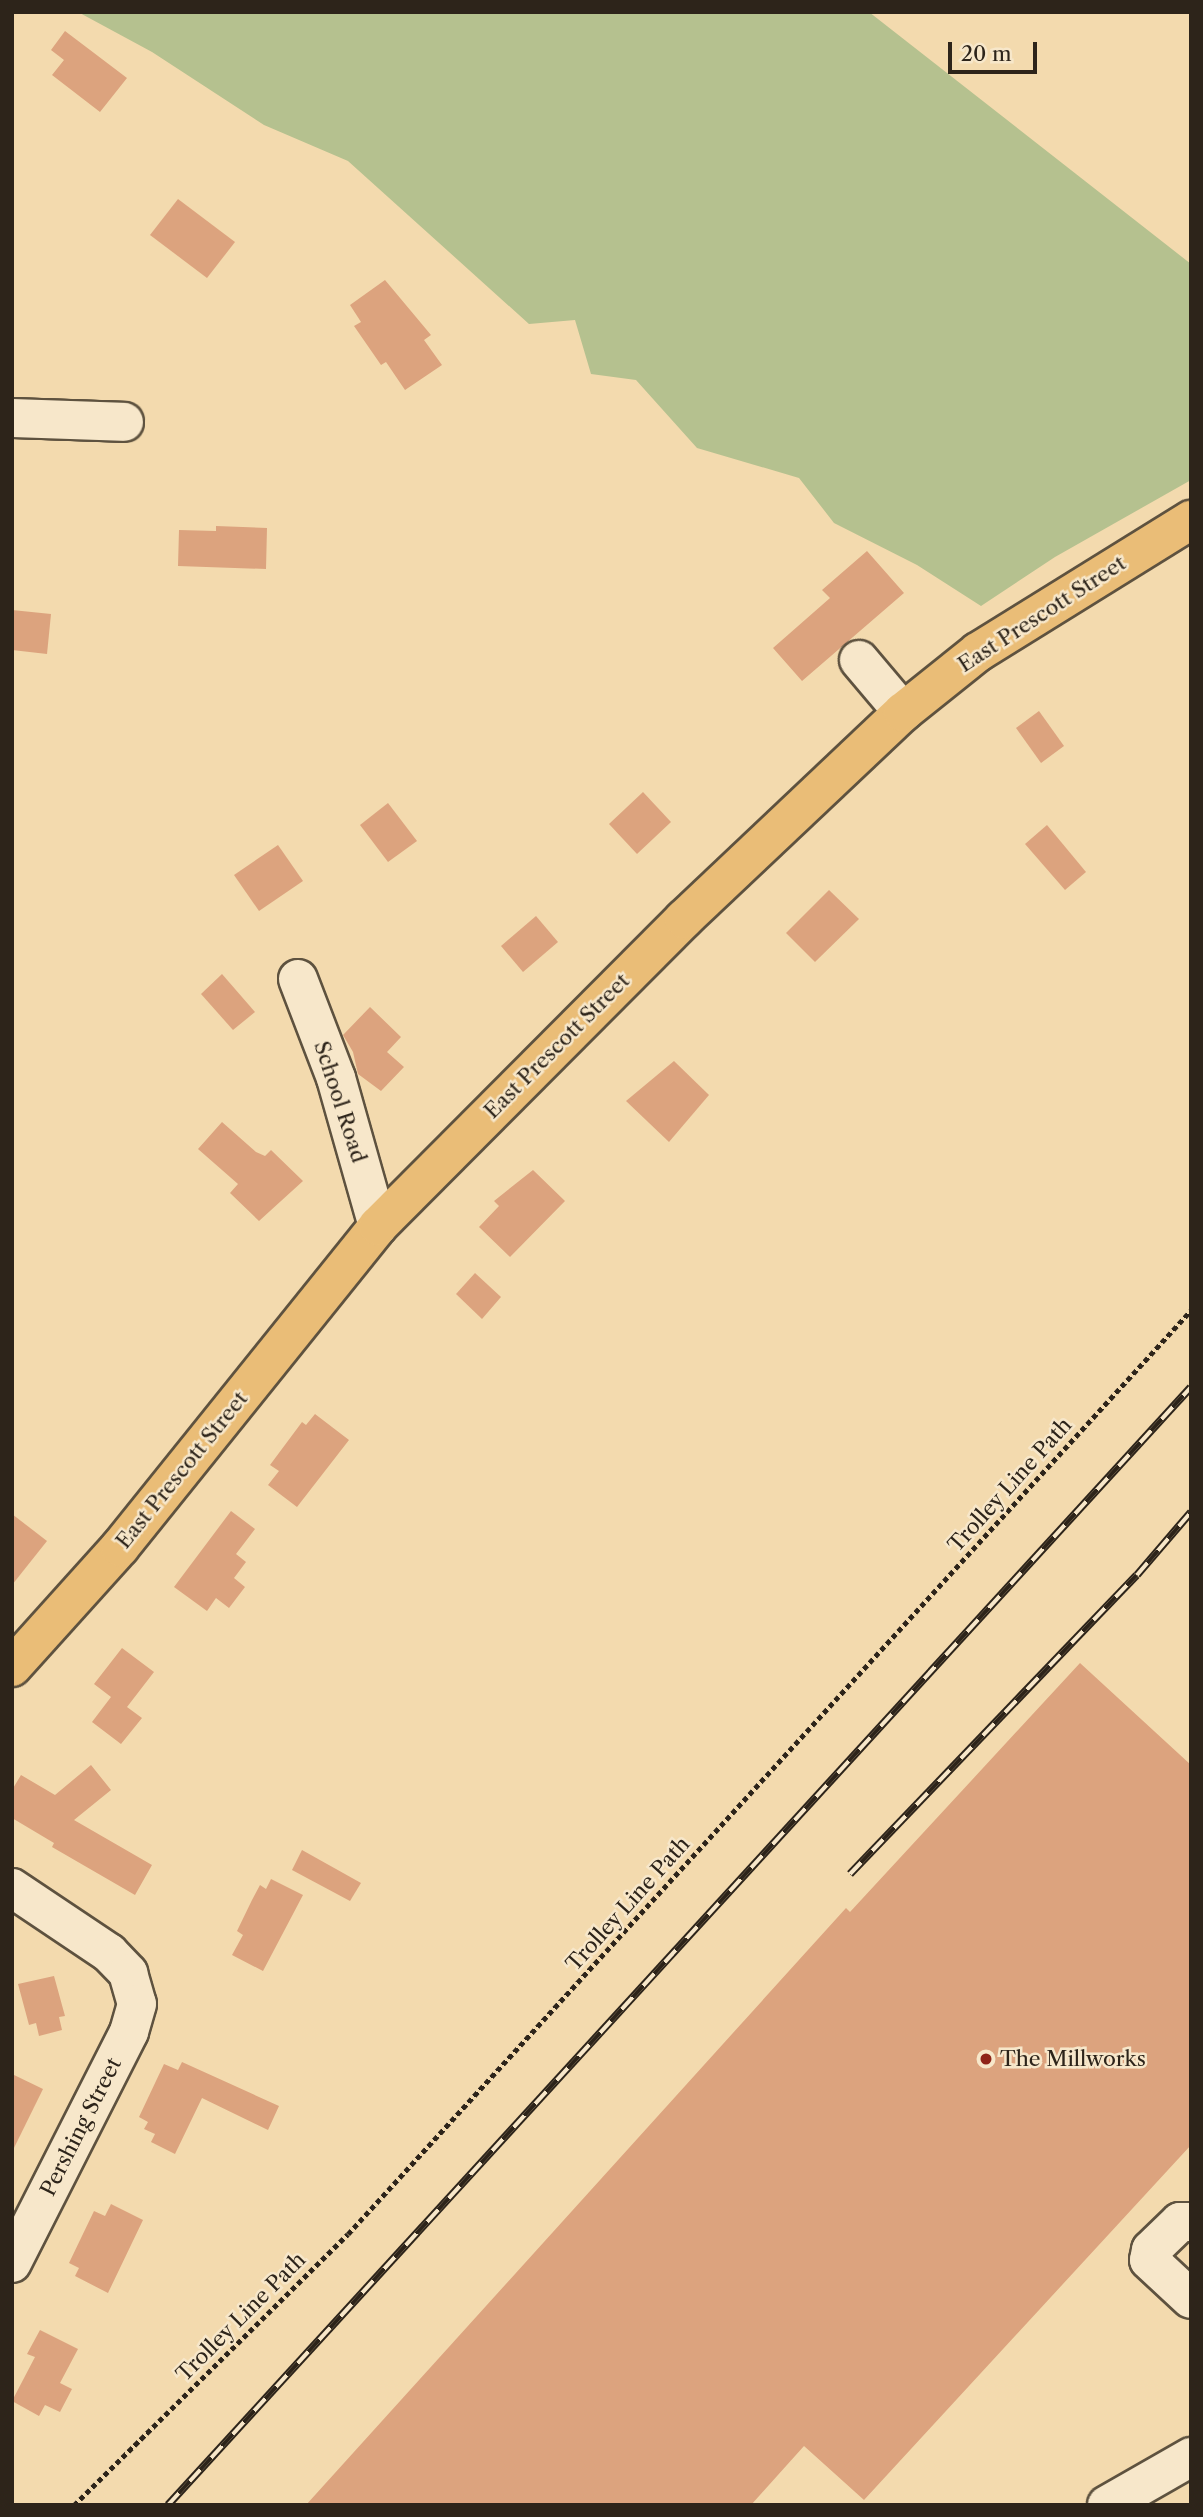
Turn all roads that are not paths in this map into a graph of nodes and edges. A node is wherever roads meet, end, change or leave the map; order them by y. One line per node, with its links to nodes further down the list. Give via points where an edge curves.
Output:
1 (12, 418): 2 (street)
2 (124, 422)
3 (1191, 520): 5 (main road, East Prescott Street, via 978,652)
4 (859, 660): 5 (street)
5 (903, 712): 7 (main road, East Prescott Street, via 684,919)
6 (298, 979): 7 (street, School Road, via 336,1078)
7 (378, 1226): 8 (main road, East Prescott Street, via 120,1547)
8 (12, 1667)
9 (12, 1888): 11 (street, Pershing Street, via 109,1953 128,1973 137,2004 129,2032)
10 (1191, 2222): 12 (street, via 1180,2222 1151,2250 1149,2260)
11 (12, 2263)
12 (1191, 2299)
13 (1191, 2457): 14 (street)
14 (1107, 2505)

